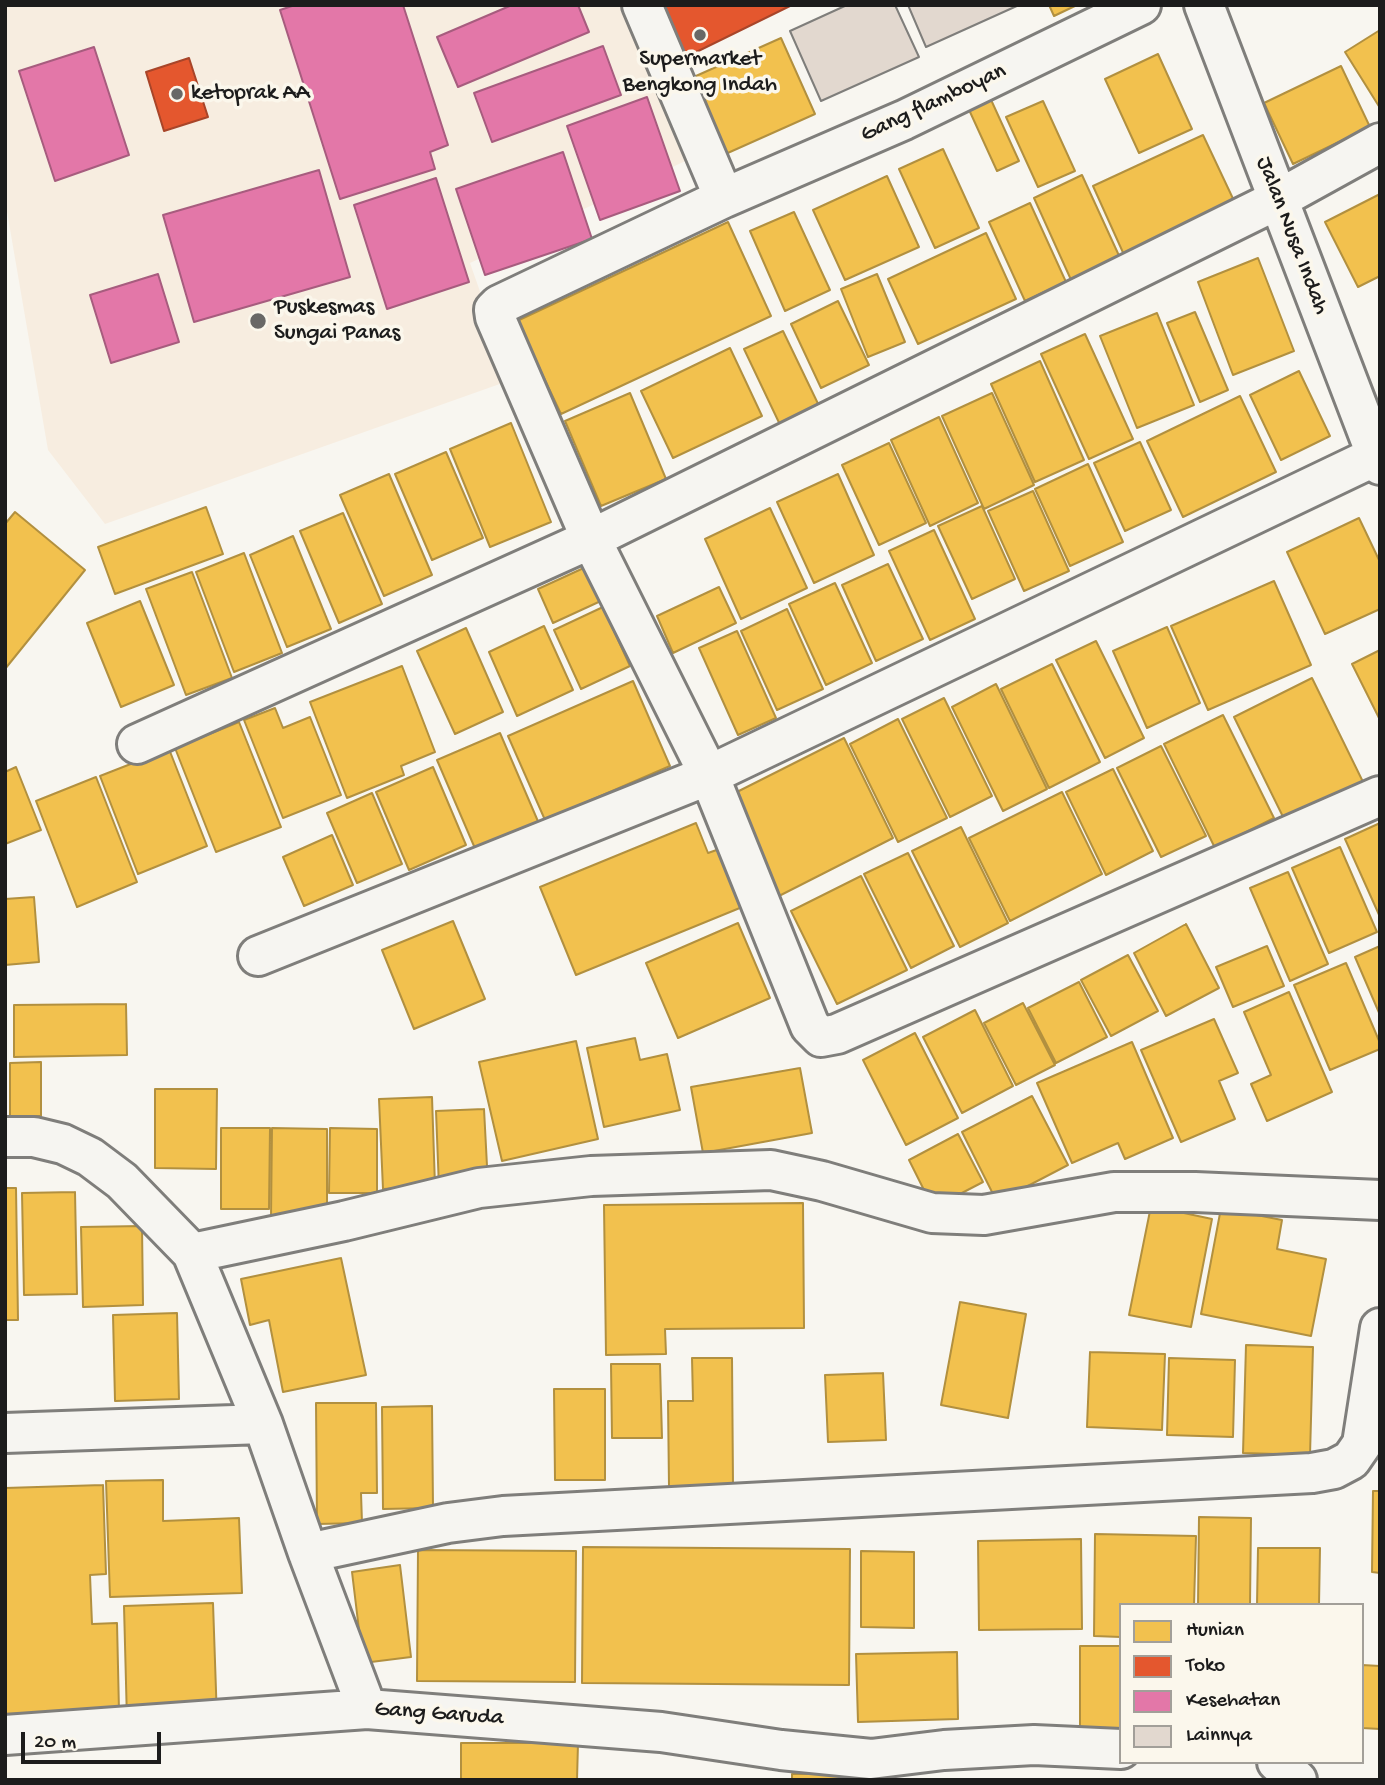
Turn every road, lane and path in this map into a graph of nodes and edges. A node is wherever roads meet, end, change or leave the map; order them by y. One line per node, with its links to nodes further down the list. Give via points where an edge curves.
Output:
1 (642, 5): 5 (street)
2 (1140, 5): 5 (street, Gang flamboyan, via 904,120)
3 (1204, 5): 6 (street, Jalan Nusa Indah)
4 (1380, 143): 6 (street)
5 (724, 198): 8 (street, Gang flamboyan, via 494,310)
6 (1277, 200): 7 (street, Jalan Nusa Indah); 8 (street)
7 (1378, 459): 10 (street)
8 (591, 539): 9 (street); 10 (street)
9 (137, 744)
10 (709, 775): 11 (street, via 810,1026 821,1037 837,1034); 12 (street)
11 (1380, 796)
12 (258, 956)
13 (5, 1137): 15 (street, via 64,1144 90,1157 122,1181)
14 (1380, 1200): 15 (street, via 1114,1192 984,1215 932,1213 771,1170 591,1176 479,1188)
15 (192, 1254): 18 (street)
16 (1380, 1328): 17 (street)
17 (1374, 1405): 20 (street, via 1362,1444 1351,1460 1312,1473 503,1516)
18 (263, 1423): 19 (street); 20 (street)
19 (5, 1433)
20 (308, 1553): 21 (street)
21 (367, 1709): 22 (street, Gang Garuda); 25 (street, Gang Garuda, via 662,1732)
22 (5, 1735)
23 (1119, 1749): 25 (street, Gang Garuda, via 1034,1745 944,1750)
24 (1279, 1764): 26 (street)
25 (872, 1770)
26 (1297, 1780)

